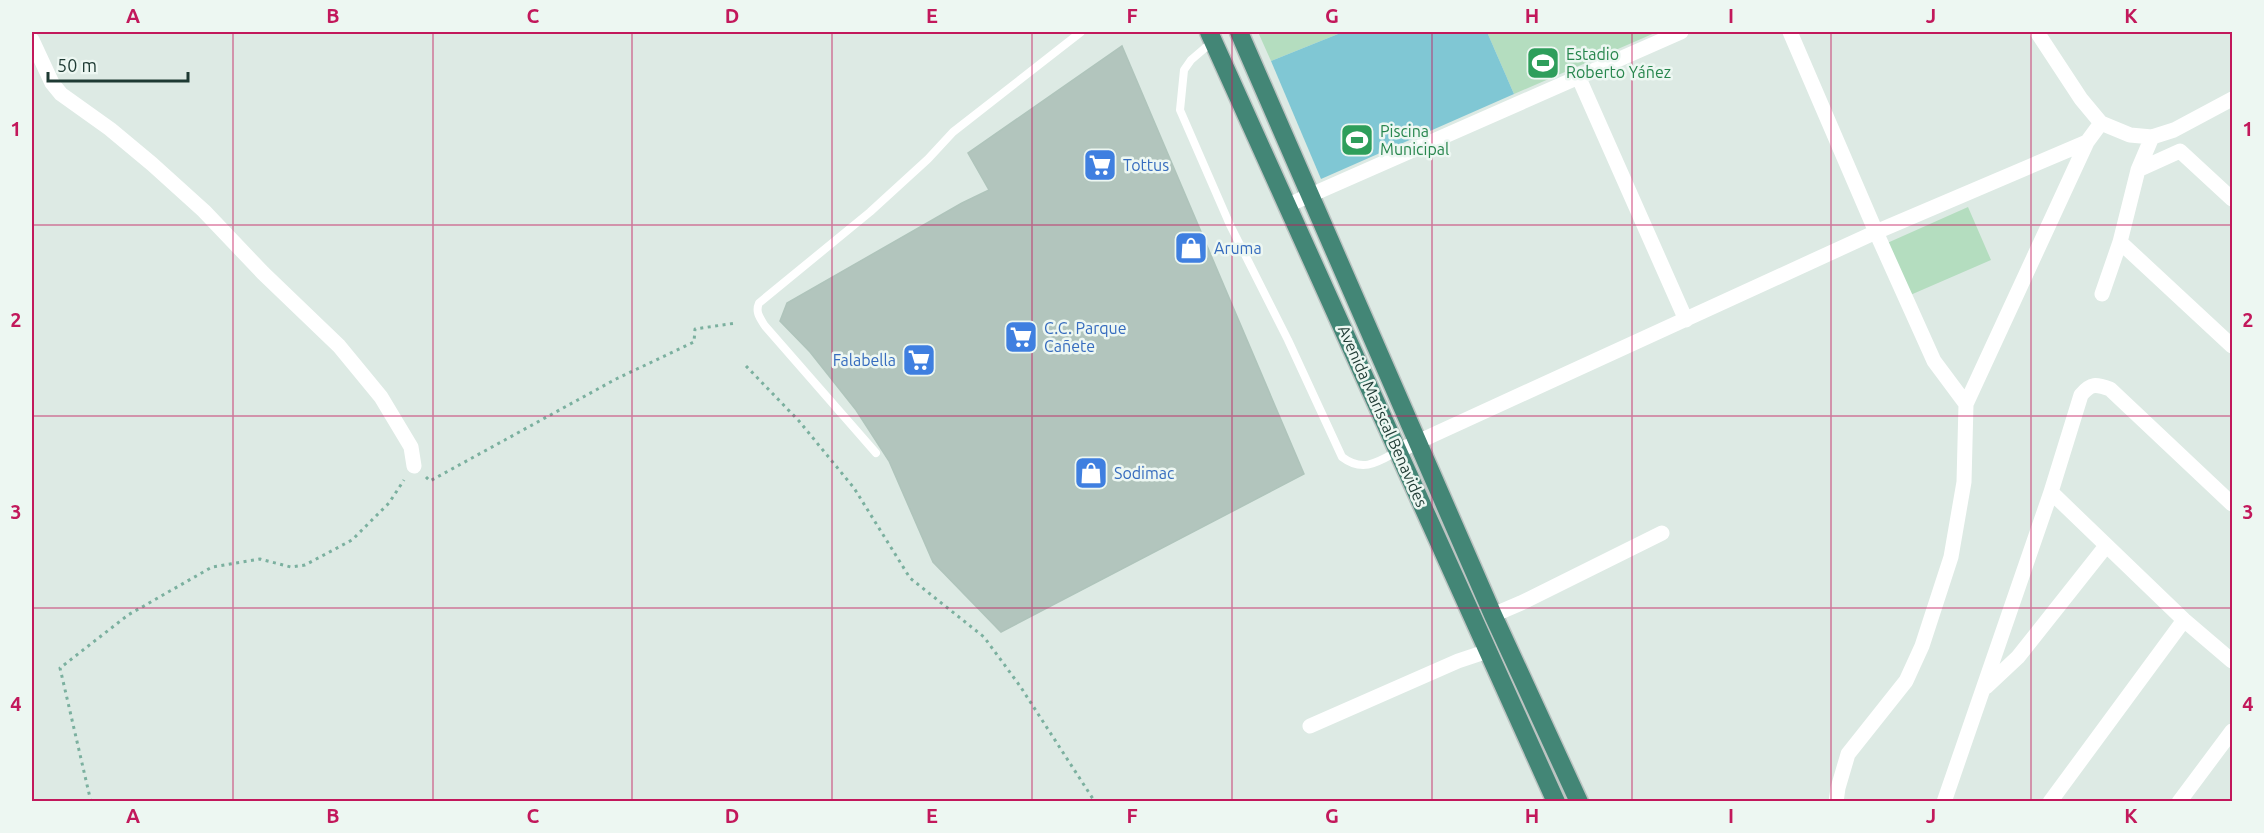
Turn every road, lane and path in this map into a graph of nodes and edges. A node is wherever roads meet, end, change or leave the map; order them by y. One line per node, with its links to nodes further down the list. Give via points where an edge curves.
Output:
1 (1081, 32): 27 (lane, via 953,132 870,212 783,281 756,309 765,326)
2 (1239, 32): 14 (highway, Avenida Mariscal Benavides)
3 (1681, 32): 8 (street)
4 (1790, 32): 17 (street)
5 (2037, 32): 10 (street)
6 (1211, 36): 16 (highway, Avenida Mariscal Benavides); 26 (lane, via 1184,70 1180,110 1230,225 1342,457 1351,464 1375,464)
7 (32, 40): 28 (street, via 52,83 62,94 110,129 204,211 339,346 381,397 411,447)
8 (1578, 76): 14 (street); 20 (street)
9 (2232, 99): 11 (street)
10 (2101, 123): 11 (street, via 2130,135); 12 (street)
11 (2152, 137): 13 (street)
12 (2087, 142): 17 (street); 24 (street)
13 (2138, 170): 15 (street, via 2180,151); 18 (street)
14 (1309, 195): 16 (street); 25 (highway, Avenida Mariscal Benavides)
15 (2232, 199)
16 (1288, 205): 26 (highway, Avenida Mariscal Benavides)
17 (1876, 232): 20 (street); 24 (street, via 1934,361)
18 (2120, 242): 19 (street); 22 (street)
19 (2102, 294)
20 (1686, 320): 25 (street)
21 (736, 323): 28 (path, via 695,329 694,342 616,379 430,481)
22 (2232, 346)
23 (746, 366): 41 (path, via 799,421 854,488 910,578 984,637)
24 (1966, 404): 44 (street, via 1964,482 1952,557 1906,681 1848,754)
25 (1419, 443): 26 (street); 33 (highway, Avenida Mariscal Benavides)
26 (1398, 451): 35 (highway, Avenida Mariscal Benavides)
27 (876, 453)
28 (414, 466): 40 (path, via 389,503 352,540 305,565 291,567 260,559 212,567 128,615 60,668)
29 (2052, 492): 30 (street, via 2081,395 2096,384 2110,389); 32 (street); 37 (street)
30 (2232, 504)
31 (1662, 533): 33 (street)
32 (2106, 546): 34 (street); 37 (street, via 2018,657)
33 (1493, 615): 43 (highway, Avenida Mariscal Benavides)
34 (2184, 620): 36 (street); 46 (street)
35 (1488, 651): 38 (street); 42 (highway, Avenida Mariscal Benavides)
36 (2232, 661)
37 (1984, 689): 45 (street)
38 (1310, 726)
39 (2232, 731): 47 (street)
40 (91, 801)
41 (1095, 801)
42 (1556, 801)
43 (1579, 801)
44 (1836, 801)
45 (1944, 801)
46 (2050, 801)
47 (2179, 801)

